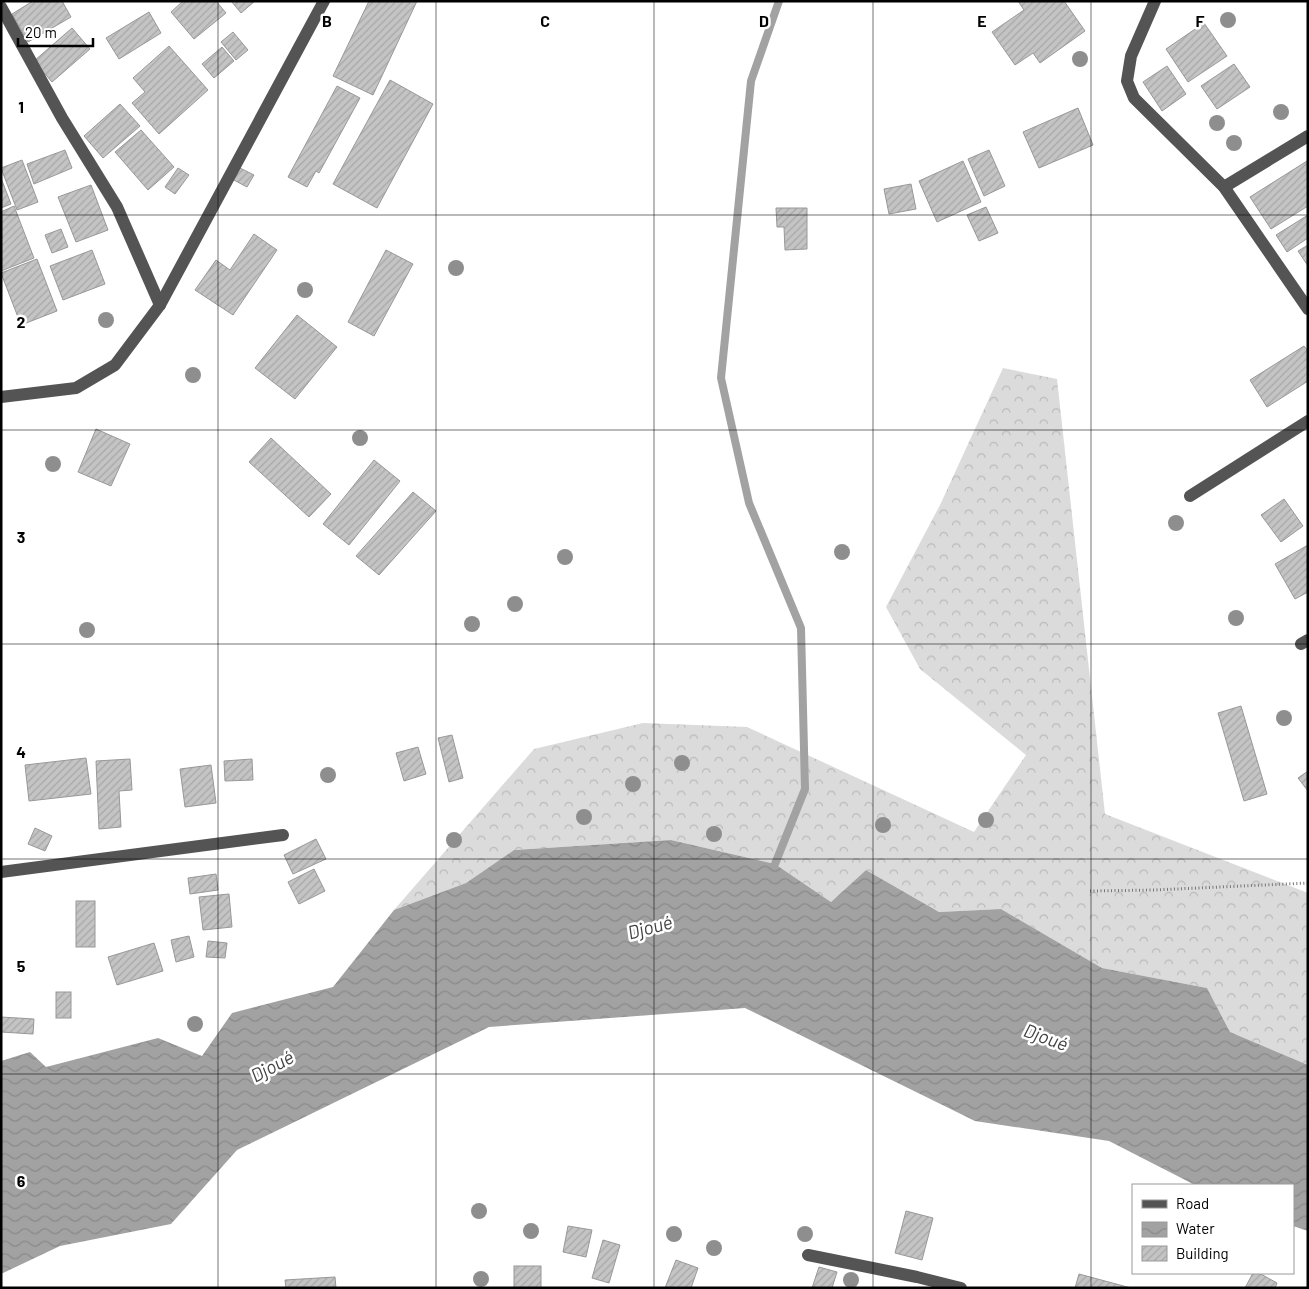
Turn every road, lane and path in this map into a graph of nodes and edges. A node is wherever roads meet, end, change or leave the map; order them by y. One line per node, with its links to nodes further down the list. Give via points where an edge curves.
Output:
1 (324, 1): 6 (street)
2 (1155, 1): 5 (street, via 1131,56 1127,81 1134,98)
3 (1, 7): 6 (street, via 62,118 117,208)
4 (1308, 136): 5 (street)
5 (1224, 187): 7 (street)
6 (160, 306): 8 (street, via 114,365 76,388)
7 (1308, 308)
8 (1, 397)
9 (1308, 421): 10 (street)
10 (1190, 496)
11 (284, 835): 12 (street)
12 (1, 872)
13 (1308, 884): 14 (path)
14 (1090, 891)
15 (808, 1256): 16 (street)
16 (961, 1288)

